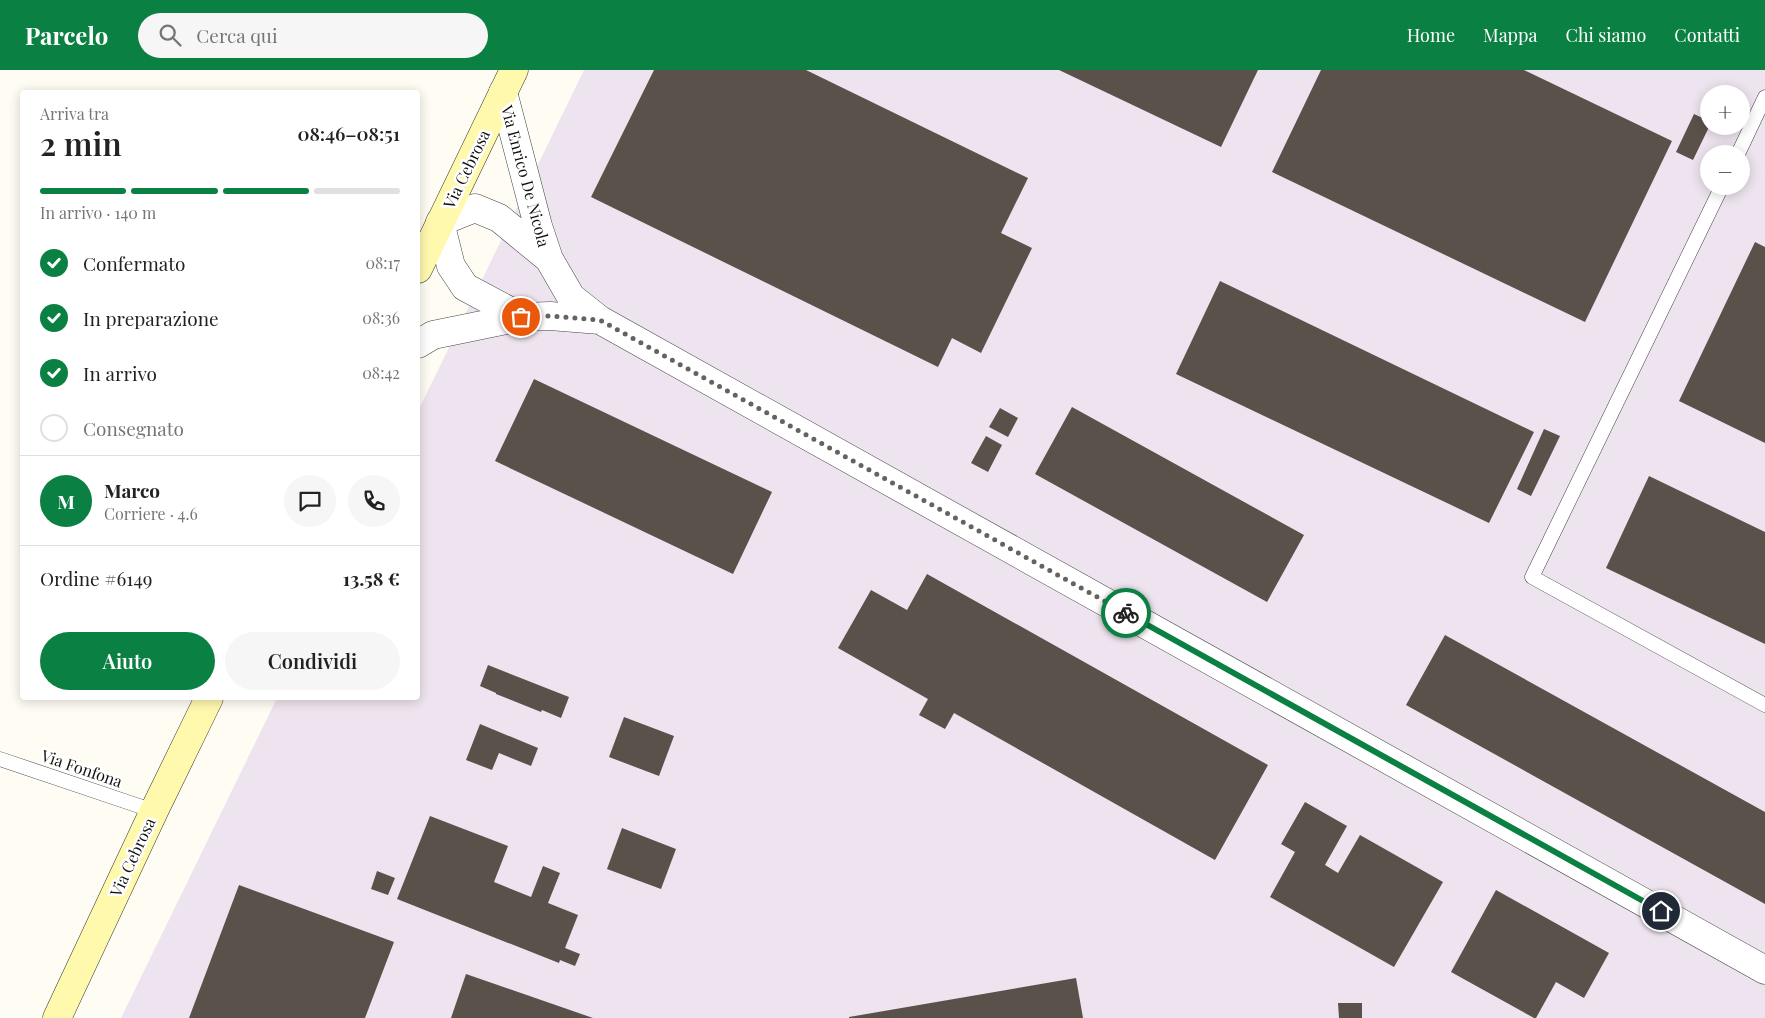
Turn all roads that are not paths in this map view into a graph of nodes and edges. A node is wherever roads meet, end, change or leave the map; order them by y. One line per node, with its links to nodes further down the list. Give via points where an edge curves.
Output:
1 (509, 81): 5 (main road, Via Cebrosa); 6 (street, Via Enrico De Nicola, via 538,226)
2 (1765, 97): 3 (lane)
3 (1742, 145)
4 (1718, 195): 12 (lane, via 1532,577)
5 (440, 222): 6 (street, Via Enrico De Nicola, via 474,208 499,218); 7 (main road, Via Cebrosa); 8 (street, Via Enrico De Nicola, via 451,266 464,287)
6 (549, 260): 9 (street, Via Enrico De Nicola, via 571,297)
7 (420, 265)
8 (521, 317): 9 (street, Via Enrico De Nicola); 10 (street, Via Enrico De Nicola, via 433,335)
9 (600, 320): 15 (street, Via Enrico De Nicola)
10 (420, 343)
11 (208, 700): 14 (main road, Via Cebrosa)
12 (1765, 705)
13 (0, 758): 14 (lane, Via Fonfona)
14 (154, 811): 16 (main road, Via Cebrosa)
15 (1765, 970)
16 (57, 1018)

